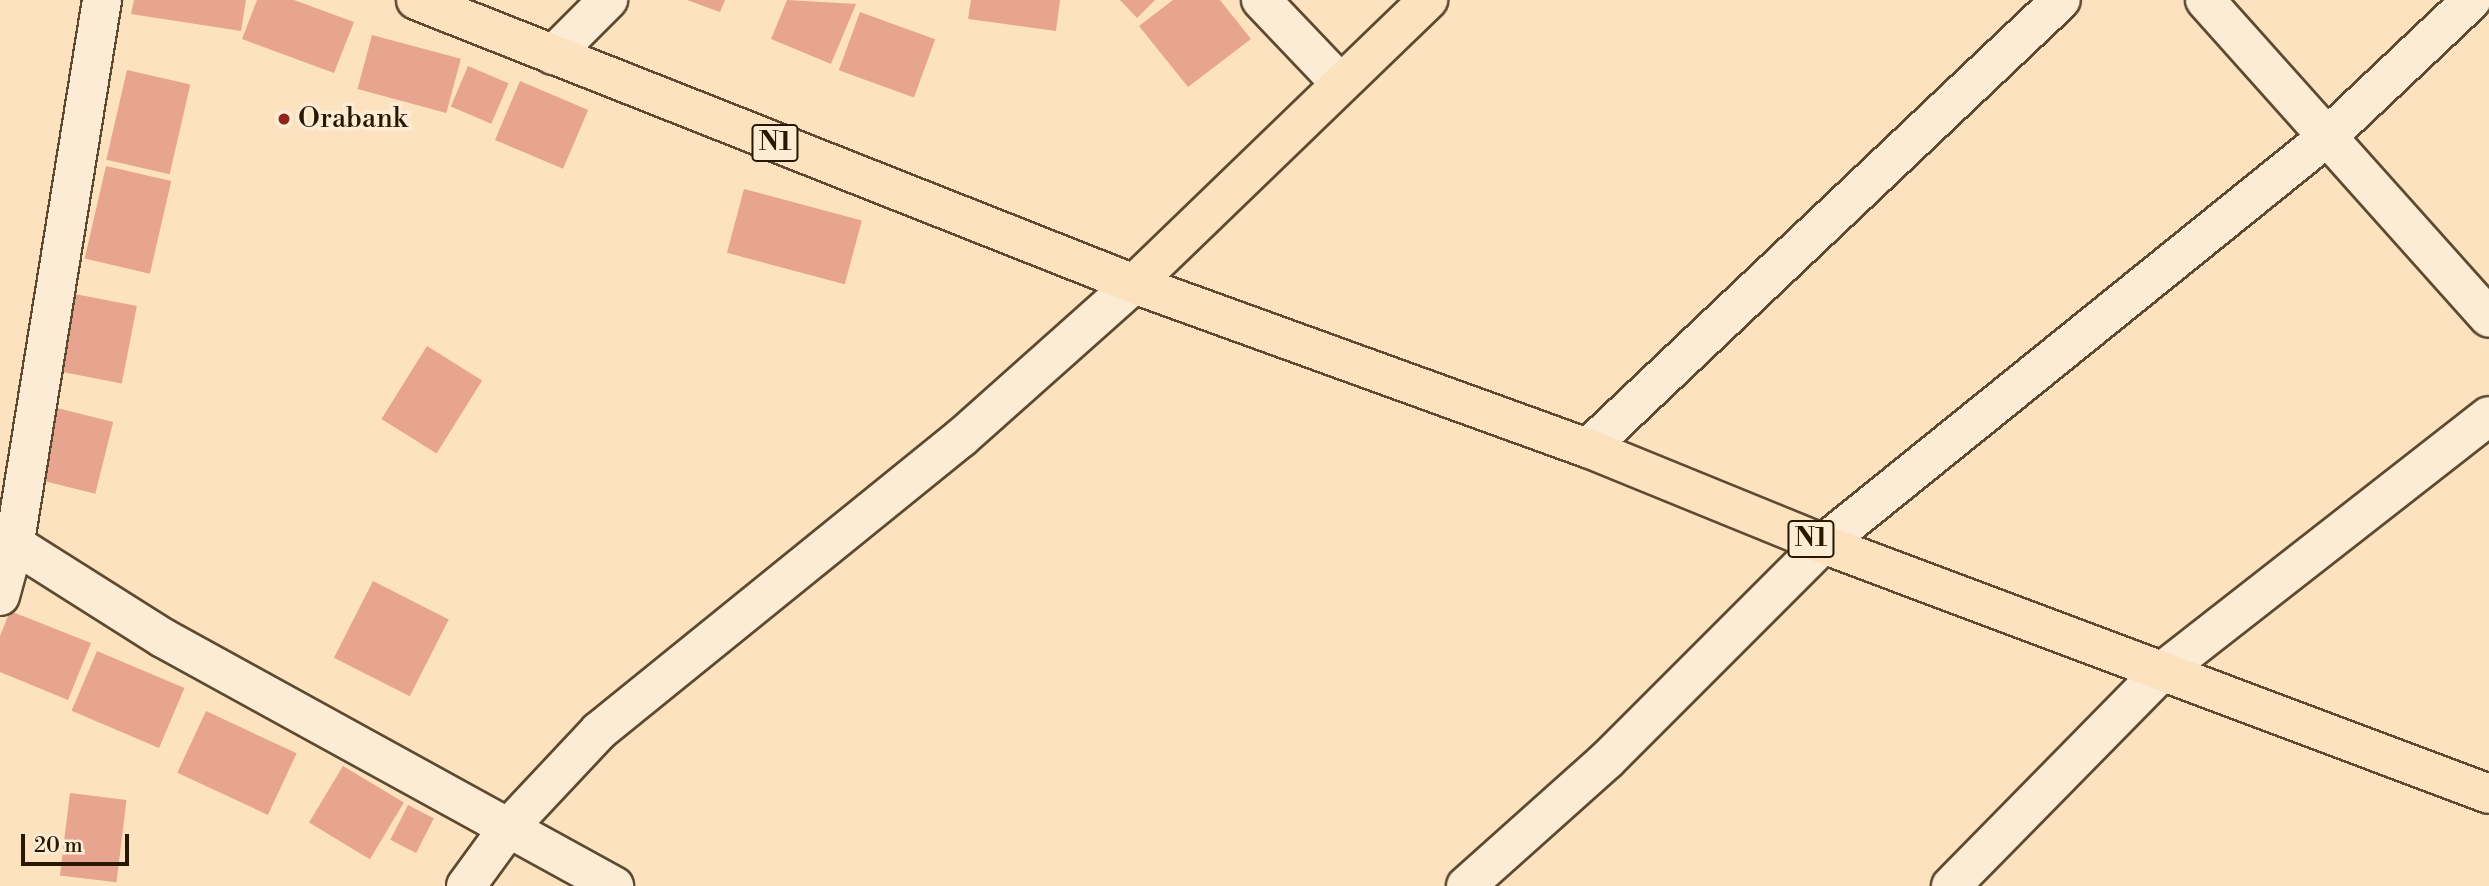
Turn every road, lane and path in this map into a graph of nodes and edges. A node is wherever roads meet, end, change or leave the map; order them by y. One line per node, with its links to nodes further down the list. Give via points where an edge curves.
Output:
1 (102, 0): 16 (street)
2 (416, 0): 9 (main road, N1)
3 (607, 0): 9 (street)
4 (1261, 0): 10 (street)
5 (1428, 0): 10 (main road)
6 (2060, 0): 15 (street)
7 (2205, 0): 11 (street)
8 (2472, 0): 11 (street)
9 (553, 55): 12 (main road, N1)
10 (1339, 82): 12 (main road)
11 (2327, 137): 13 (street); 17 (street)
12 (1134, 284): 15 (main road, N1); 21 (street, via 961,438 599,731)
13 (2489, 318)
14 (2489, 416): 19 (street)
15 (1588, 448): 17 (main road, N1)
16 (7, 538): 18 (street); 21 (street, via 163,638)
17 (1823, 544): 19 (main road, N1); 24 (street, via 1607,760)
18 (0, 596)
19 (2160, 673): 20 (main road, N1); 25 (street)
20 (2489, 794)
21 (509, 827): 22 (street); 23 (street)
22 (466, 886)
23 (614, 886)
24 (1466, 886)
25 (1951, 886)

